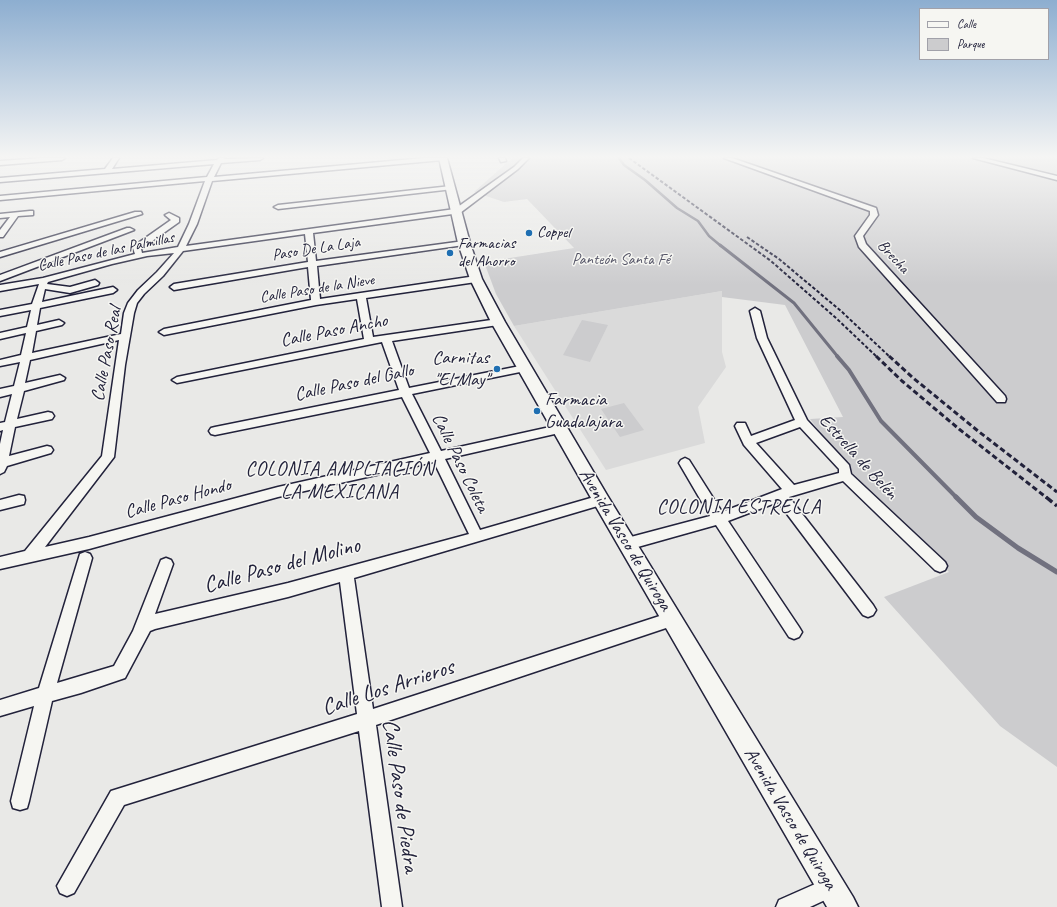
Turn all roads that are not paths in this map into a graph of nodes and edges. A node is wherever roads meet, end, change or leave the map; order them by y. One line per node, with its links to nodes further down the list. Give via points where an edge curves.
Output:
1 (202, 200): 17 (street, Calle Paso Real)
2 (339, 200): 6 (street)
3 (454, 200): 7 (main road, Avenida Vasco de Quiroga)
4 (471, 200): 7 (street)
5 (849, 200): 49 (street, Brecha, via 873,210 874,215 859,236 862,245)
6 (278, 207)
7 (456, 211): 14 (street, Calle Paso de las Palmillas); 16 (main road, Avenida Vasco de Quiroga)
8 (30, 213): 9 (street)
9 (16, 214): 12 (street); 15 (street)
10 (138, 214): 18 (street)
11 (169, 215): 19 (street, via 176,220 137,248)
12 (0, 216)
13 (130, 230): 21 (street)
14 (309, 231): 17 (street, Calle Paso de las Palmillas); 20 (street)
15 (0, 235)
16 (464, 243): 20 (street, Paso De La Laja); 22 (main road, Avenida Vasco de Quiroga)
17 (180, 249): 19 (street, Calle Paso de las Palmillas); 38 (street, Calle Paso Real, via 133,303)
18 (0, 255)
19 (139, 256): 23 (street, Calle Paso de las Palmillas)
20 (313, 264): 25 (street, Paso De La Laja); 29 (street)
21 (0, 278)
22 (476, 279): 28 (street, Calle Paso de la Nieve); 33 (main road, Avenida Vasco de Quiroga)
23 (43, 283): 24 (street, via 70,290); 26 (street, Calle Paso de las Palmillas); 30 (street)
24 (96, 283)
25 (174, 287)
26 (0, 288)
27 (113, 290): 30 (street)
28 (361, 296): 29 (street, Calle Paso de la Nieve); 40 (street)
29 (316, 302): 36 (street, Calle Paso de la Nieve)
30 (36, 305): 32 (street); 35 (street)
31 (755, 311): 51 (street, Estrella de Belén, via 762,338)
32 (0, 313)
33 (498, 322): 39 (street, Calle Paso Ancho); 43 (main road, Avenida Vasco de Quiroga)
34 (58, 324): 35 (street)
35 (32, 329): 37 (street); 41 (street)
36 (164, 332)
37 (0, 336)
38 (125, 336): 41 (street); 69 (street, Calle Paso Real, via 108,457)
39 (386, 338): 40 (street, Calle Paso Ancho); 47 (street, Calle Paso Coleta)
40 (369, 341): 45 (street, Calle Paso Ancho)
41 (26, 357): 42 (street); 46 (street)
42 (0, 363)
43 (525, 368): 47 (street, Calle Paso del Gallo); 54 (main road, Avenida Vasco de Quiroga)
44 (60, 378): 46 (street)
45 (177, 380)
46 (18, 388): 48 (street); 52 (street)
47 (405, 391): 55 (street, Calle Paso del Gallo); 58 (street, Calle Paso Coleta)
48 (0, 393)
49 (1001, 399)
50 (48, 416): 52 (street)
51 (802, 422): 56 (street); 61 (street, Estrella de Belén, via 845,468)
52 (5, 426): 60 (street)
53 (741, 426): 56 (street)
54 (559, 429): 58 (street, Calle Paso Hondo); 64 (main road, Avenida Vasco de Quiroga)
55 (214, 431)
56 (748, 442): 62 (street)
57 (47, 450): 60 (street)
58 (436, 457): 67 (street, Calle Paso Coleta); 69 (street, Calle Paso Hondo, via 278,492 89,543)
59 (685, 463): 66 (street)
60 (0, 465)
61 (845, 476): 62 (street); 73 (street, Estrella de Belén)
62 (786, 493): 66 (street); 75 (street)
63 (19, 500): 65 (street)
64 (601, 500): 67 (street, Calle Paso del Molino); 68 (main road, Avenida Vasco de Quiroga)
65 (0, 505)
66 (719, 519): 68 (street); 77 (street)
67 (477, 537): 74 (street, Calle Paso del Molino)
68 (627, 544): 76 (main road, Avenida Vasco de Quiroga)
69 (30, 556): 71 (street, Calle Paso Hondo)
70 (84, 558): 79 (street)
71 (0, 563)
72 (166, 564): 78 (street)
73 (940, 566)
74 (346, 573): 78 (street, Calle Paso del Molino, via 288,590 153,622 145,626); 81 (street, Calle Paso de Piedra)
75 (868, 610)
76 (672, 619): 81 (street, Calle Los Arrieros); 84 (main road, Avenida Vasco de Quiroga)
77 (794, 632)
78 (140, 634): 79 (street, Calle Paso del Molino, via 119,672 81,686)
79 (45, 694): 80 (street, Calle Paso del Molino); 82 (street)
80 (0, 708)
81 (366, 720): 83 (street, Calle Los Arrieros, via 118,798); 85 (street, Calle Paso de Piedra)
82 (20, 801)
83 (67, 886)
84 (831, 887): 86 (street); 87 (main road, Avenida Vasco de Quiroga)
85 (392, 907)
86 (786, 907)
87 (843, 907)

